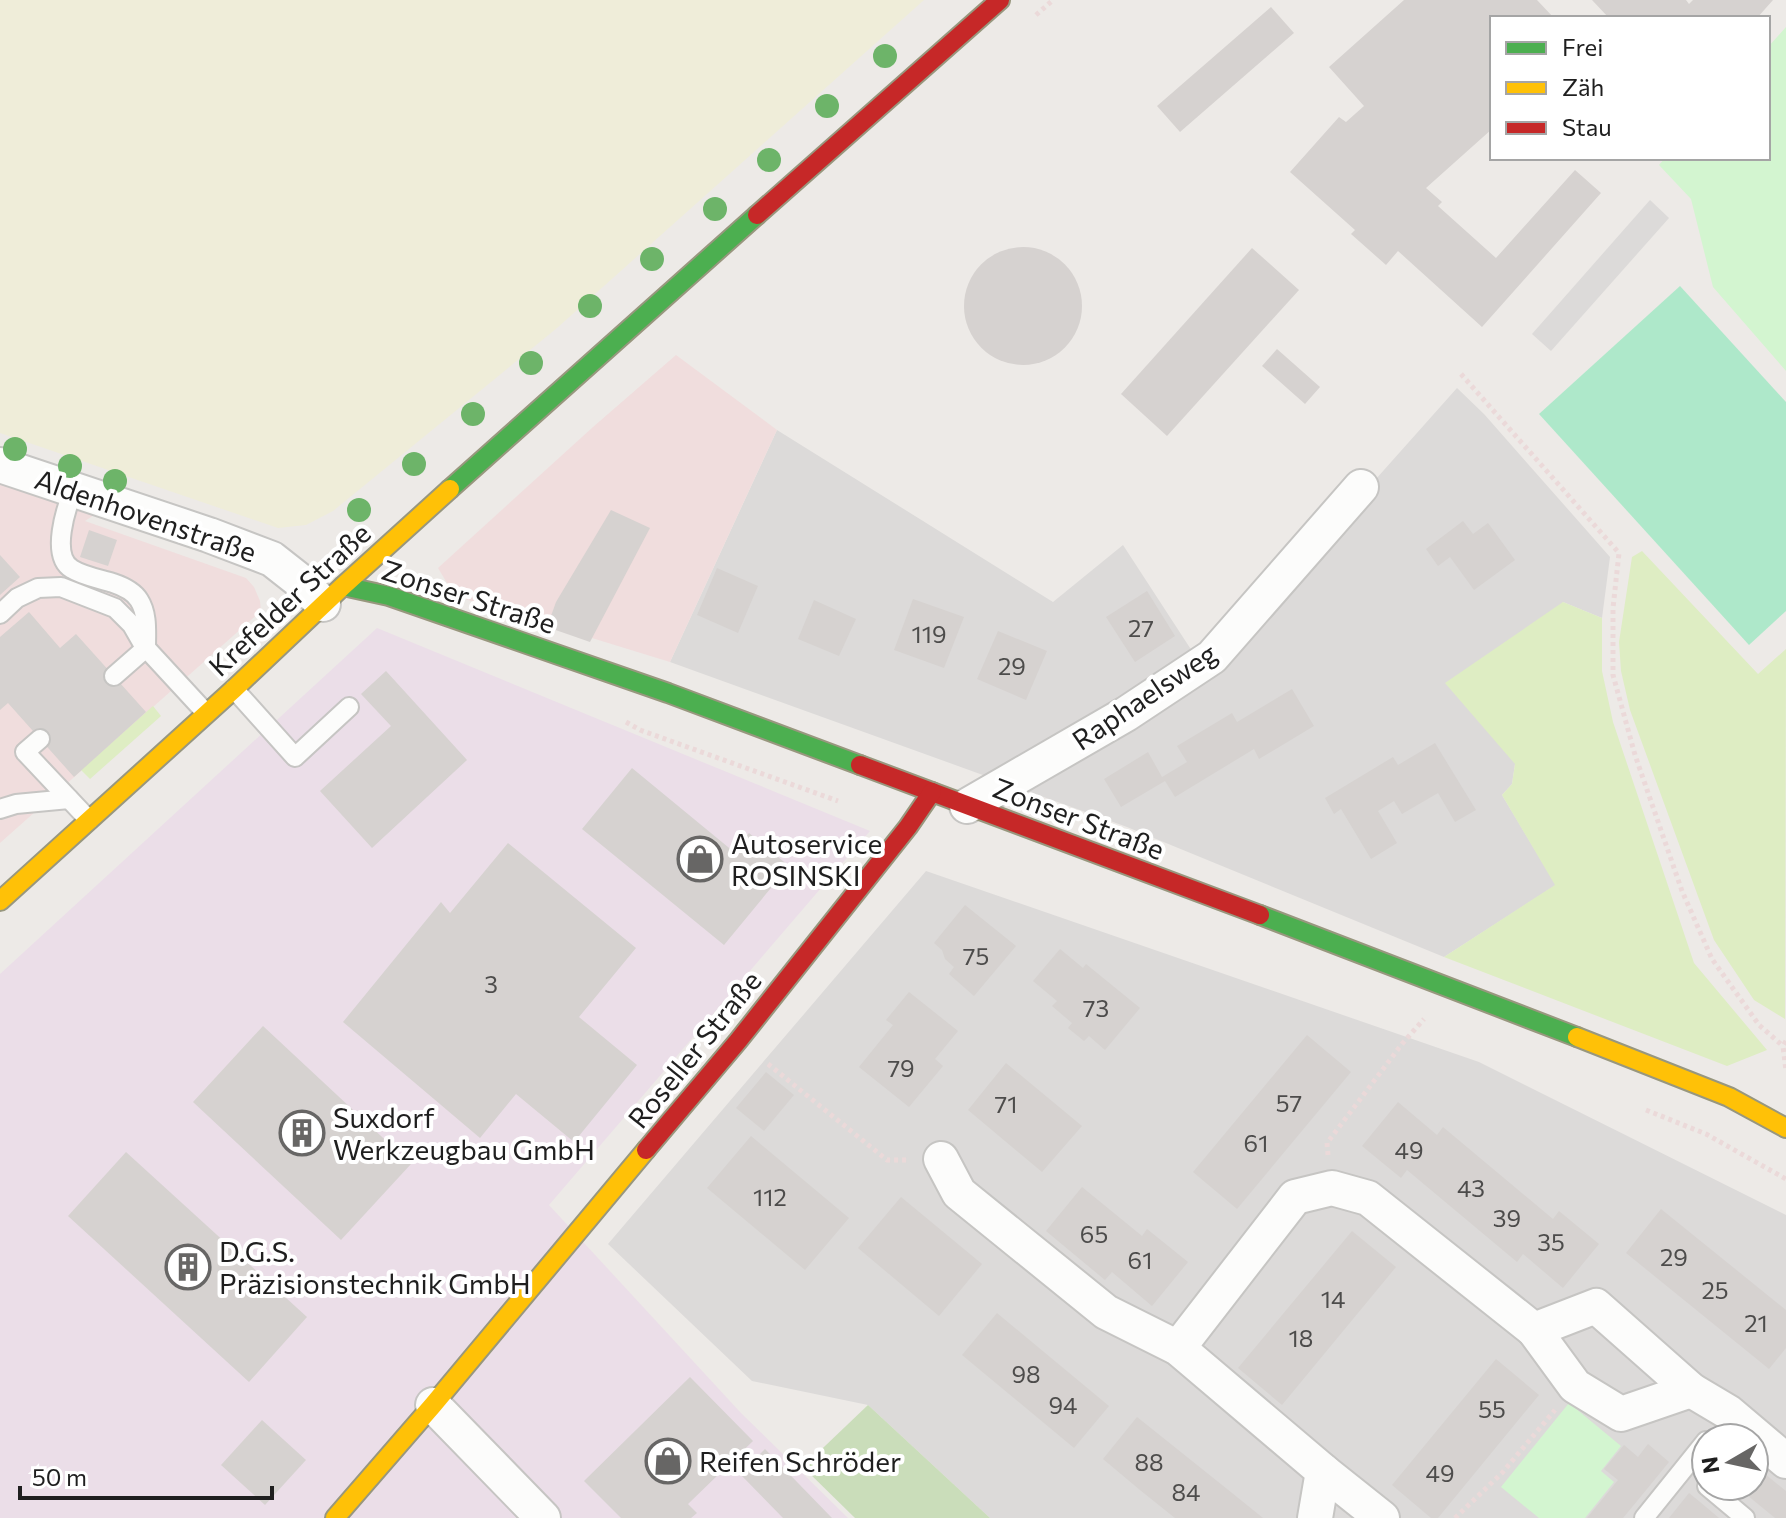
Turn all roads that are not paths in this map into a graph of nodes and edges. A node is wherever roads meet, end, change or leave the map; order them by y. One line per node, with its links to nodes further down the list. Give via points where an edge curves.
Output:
1 (1000, 0): 5 (street, Krefelder Straße)
2 (0, 465): 4 (street, Aldenhovenstraße)
3 (1361, 487): 16 (street, Raphaelsweg, via 1212,657 1126,714)
4 (74, 488): 5 (street, Aldenhovenstraße, via 272,559 300,581); 7 (lane, via 61,556 70,569 122,586 138,598)
5 (333, 595): 9 (street, Krefelder Straße); 13 (street, Zonser Straße, via 389,596)
6 (0, 614): 7 (lane, via 38,588 61,587 115,608)
7 (146, 648): 8 (lane); 11 (lane)
8 (114, 676)
9 (234, 689): 10 (lane, via 295,757); 11 (street, Krefelder Straße)
10 (349, 707)
11 (206, 713): 18 (street, Krefelder Straße)
12 (40, 739): 15 (lane, via 25,752)
13 (932, 792): 16 (street, Zonser Straße); 25 (street, Roseller Straße, via 738,1041)
14 (0, 793): 17 (lane)
15 (69, 799): 17 (lane); 18 (lane)
16 (967, 806): 20 (street, Zonser Straße, via 1447,986 1729,1097)
17 (8, 807)
18 (89, 820): 19 (street, Krefelder Straße)
19 (0, 901)
20 (1786, 1128)
21 (941, 1159): 23 (street, via 959,1193 1106,1312)
22 (1534, 1330): 23 (street, via 1368,1198 1332,1188 1295,1197); 24 (street, via 1596,1306); 24 (street, via 1575,1386 1621,1414)
23 (1178, 1348): 29 (street)
24 (1691, 1390): 26 (street)
25 (433, 1405): 32 (street, Roseller Straße); 33 (street)
26 (1709, 1422)
27 (1690, 1461): 28 (lane)
28 (1685, 1468): 30 (lane); 36 (lane)
29 (1323, 1471): 34 (street); 35 (street)
30 (1690, 1472)
31 (1726, 1502): 37 (lane)
32 (335, 1518)
33 (543, 1518)
34 (1315, 1518)
35 (1382, 1518)
36 (1644, 1518)
37 (1745, 1518)

